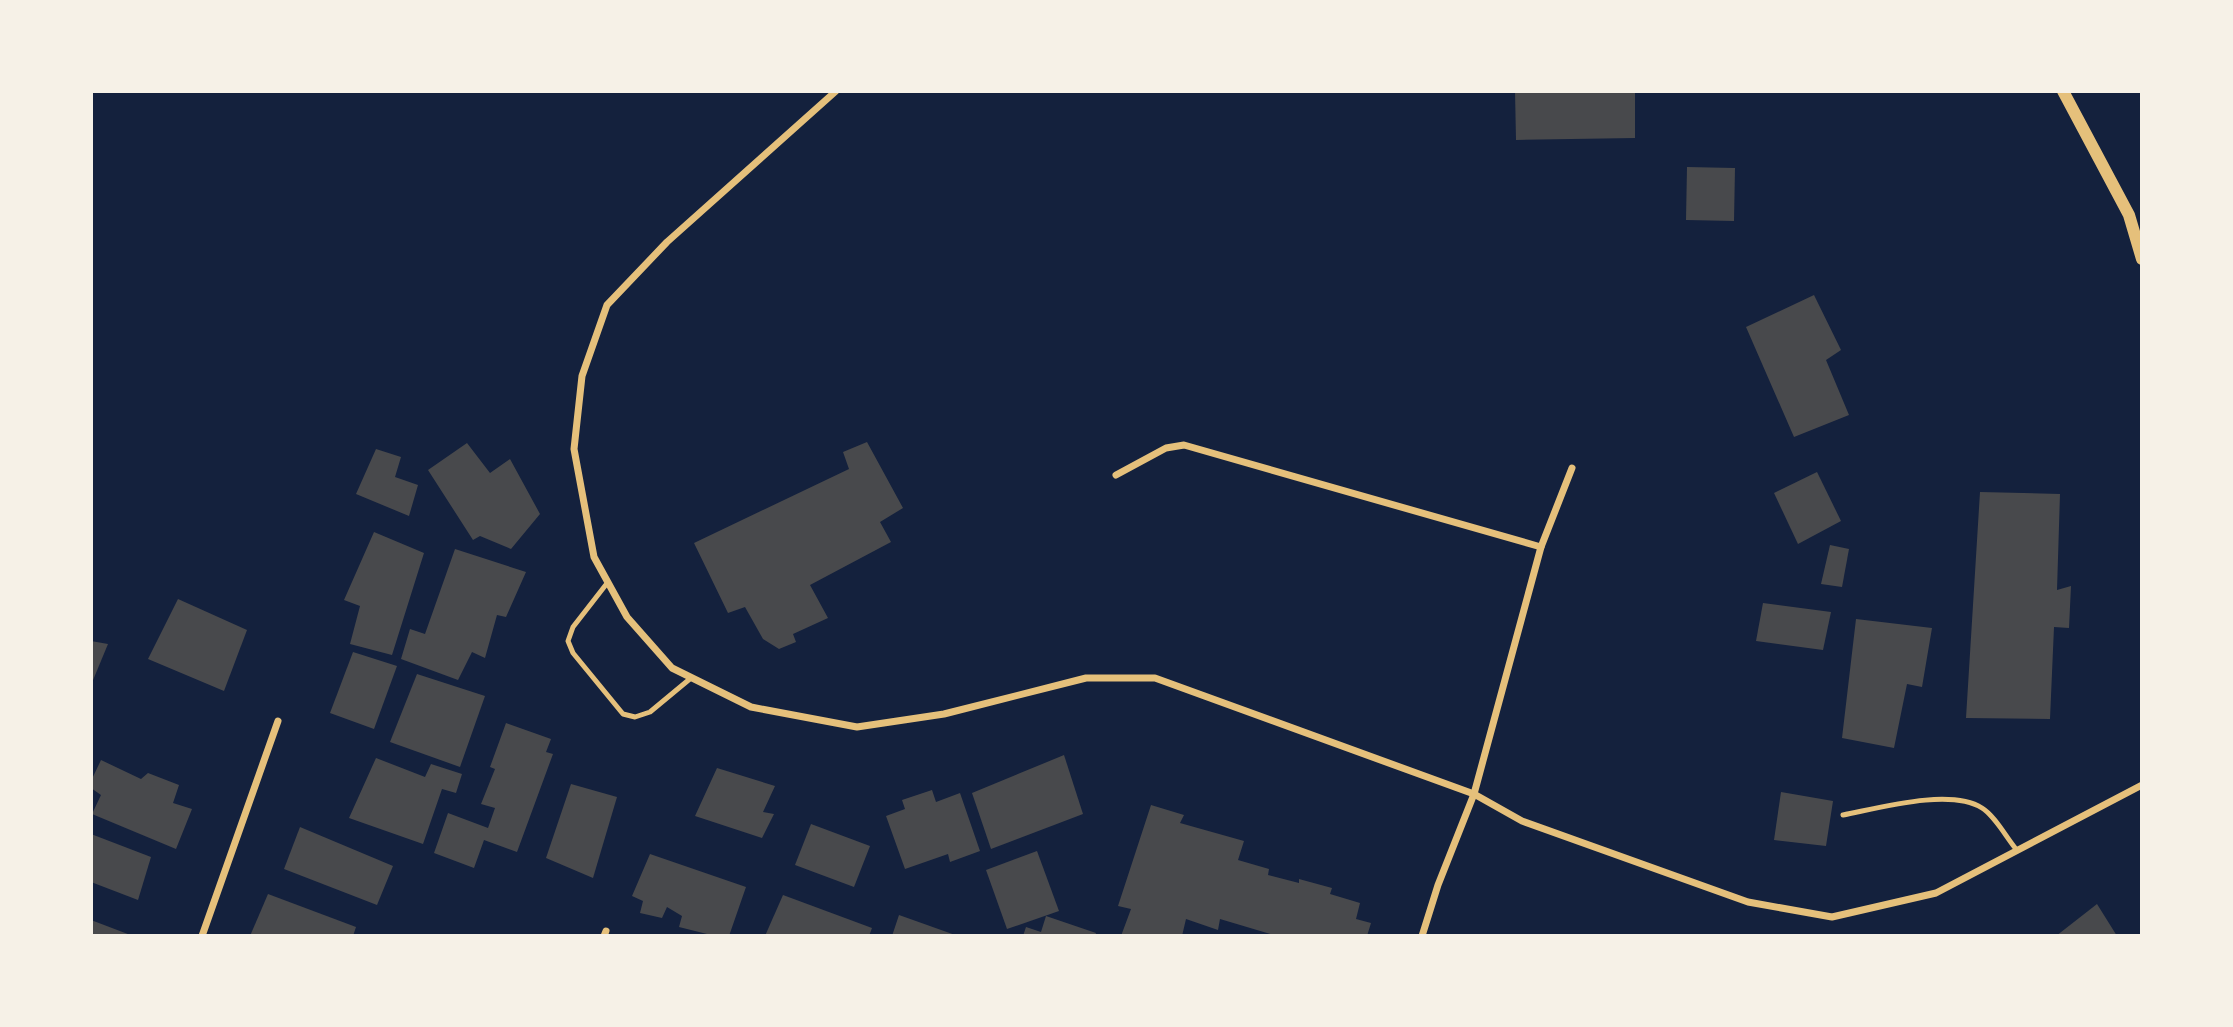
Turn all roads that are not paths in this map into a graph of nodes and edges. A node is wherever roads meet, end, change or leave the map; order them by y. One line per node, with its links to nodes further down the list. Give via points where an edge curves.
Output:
1 (836, 91): 7 (street, via 667,242 607,304 582,376 574,449 594,557)
2 (2063, 91): 3 (street, via 2129,215)
3 (2142, 258)
4 (1572, 468): 6 (street)
5 (1116, 475): 6 (street, via 1166,448 1184,445)
6 (1541, 547): 11 (street)
7 (608, 582): 8 (street, via 627,617 672,668); 8 (lane, via 573,627 568,641 623,714 635,717 649,712)
8 (691, 678): 11 (street, via 751,707 857,727 944,714 1086,678 1155,678)
9 (278, 721): 14 (street)
10 (2142, 785): 13 (street)
11 (1474, 794): 13 (street, via 1522,821 1748,902 1832,917 1937,893); 15 (street)
12 (1843, 814): 13 (lane, via 1963,799 1984,809)
13 (2016, 849)
14 (202, 936)
15 (1422, 936)

